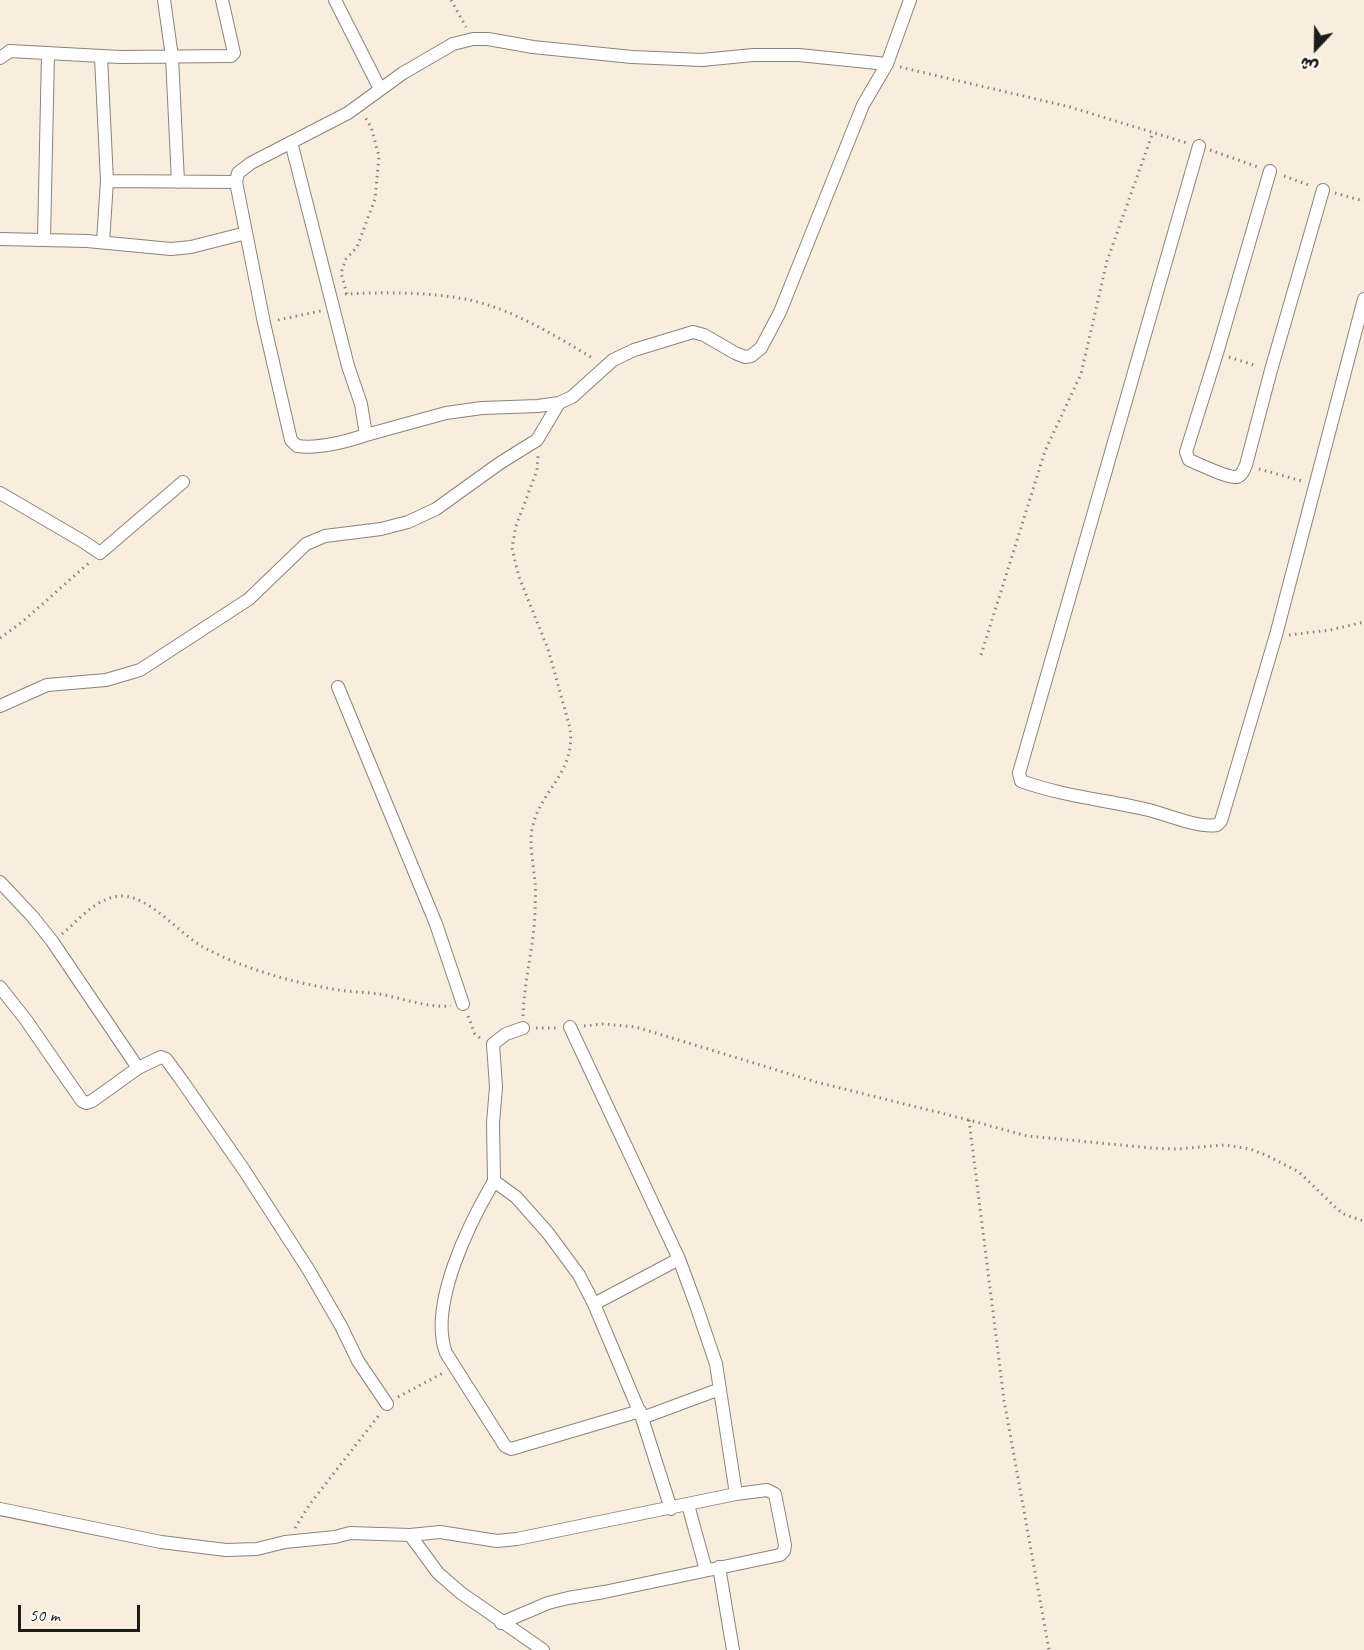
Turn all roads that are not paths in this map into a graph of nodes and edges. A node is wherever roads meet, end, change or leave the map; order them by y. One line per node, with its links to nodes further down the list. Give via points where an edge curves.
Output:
1 (164, 0): 7 (street)
2 (222, 0): 7 (street, via 233,56)
3 (335, 0): 10 (street)
4 (910, 0): 9 (street)
5 (48, 54): 6 (street); 8 (street, via 10,51); 20 (street)
6 (101, 57): 7 (street); 14 (street)
7 (172, 57): 15 (street)
8 (0, 58)
9 (887, 64): 10 (street, via 799,55 702,60 632,57 473,39 453,44); 23 (street, via 863,105 780,312 761,348 745,357 693,332 613,360 572,397)
10 (380, 89): 11 (street, via 348,113)
11 (291, 142): 16 (street, via 251,163 238,173); 24 (street)
12 (1199, 146): 22 (street, via 1019,778 1026,783 1217,825 1223,816 1276,634)
13 (1270, 171): 17 (street, via 1186,452 1186,458 1230,476 1241,474 1245,465)
14 (107, 181): 15 (street); 21 (street)
15 (178, 182): 16 (street)
16 (236, 182): 18 (street)
17 (1323, 190)
18 (246, 233): 21 (street, via 171,249); 24 (street, via 291,440 301,447 345,442)
19 (0, 239): 20 (street)
20 (44, 240): 21 (street)
21 (103, 242)
22 (1364, 299)
23 (559, 403): 24 (street, via 446,413); 28 (street, via 537,440 436,509 408,522 325,536 306,544 249,599 140,670 106,680 47,685)
24 (366, 435)
25 (183, 482): 26 (street, via 100,553)
26 (0, 493)
27 (338, 687): 31 (street, via 436,924)
28 (0, 706)
29 (0, 882): 34 (street, via 52,941)
30 (0, 987): 34 (street, via 82,1101 92,1101)
31 (463, 1004)
32 (570, 1027): 36 (street)
33 (523, 1028): 35 (street, via 493,1044)
34 (138, 1068): 39 (street, via 161,1057 166,1059 308,1269 358,1361)
35 (494, 1180): 37 (street, via 516,1197 548,1233 579,1275); 40 (street, via 466,1233 446,1297 441,1326 443,1344 455,1367 508,1448)
36 (679, 1259): 37 (street); 38 (street, via 709,1343)
37 (594, 1304): 40 (street)
38 (720, 1389): 40 (street); 41 (street)
39 (387, 1404)
40 (641, 1414): 44 (street)
41 (736, 1494): 42 (street); 46 (street, via 767,1490 775,1494 784,1551)
42 (688, 1505): 44 (street); 47 (street)
43 (0, 1509): 45 (street, via 161,1542 226,1550 257,1550 350,1533)
44 (671, 1509): 45 (street, via 517,1539 440,1532)
45 (410, 1535): 48 (street, via 438,1573)
46 (719, 1567): 47 (street); 50 (street)
47 (706, 1570): 48 (street, via 548,1603)
48 (501, 1623): 49 (street)
49 (543, 1650)
50 (733, 1650)

